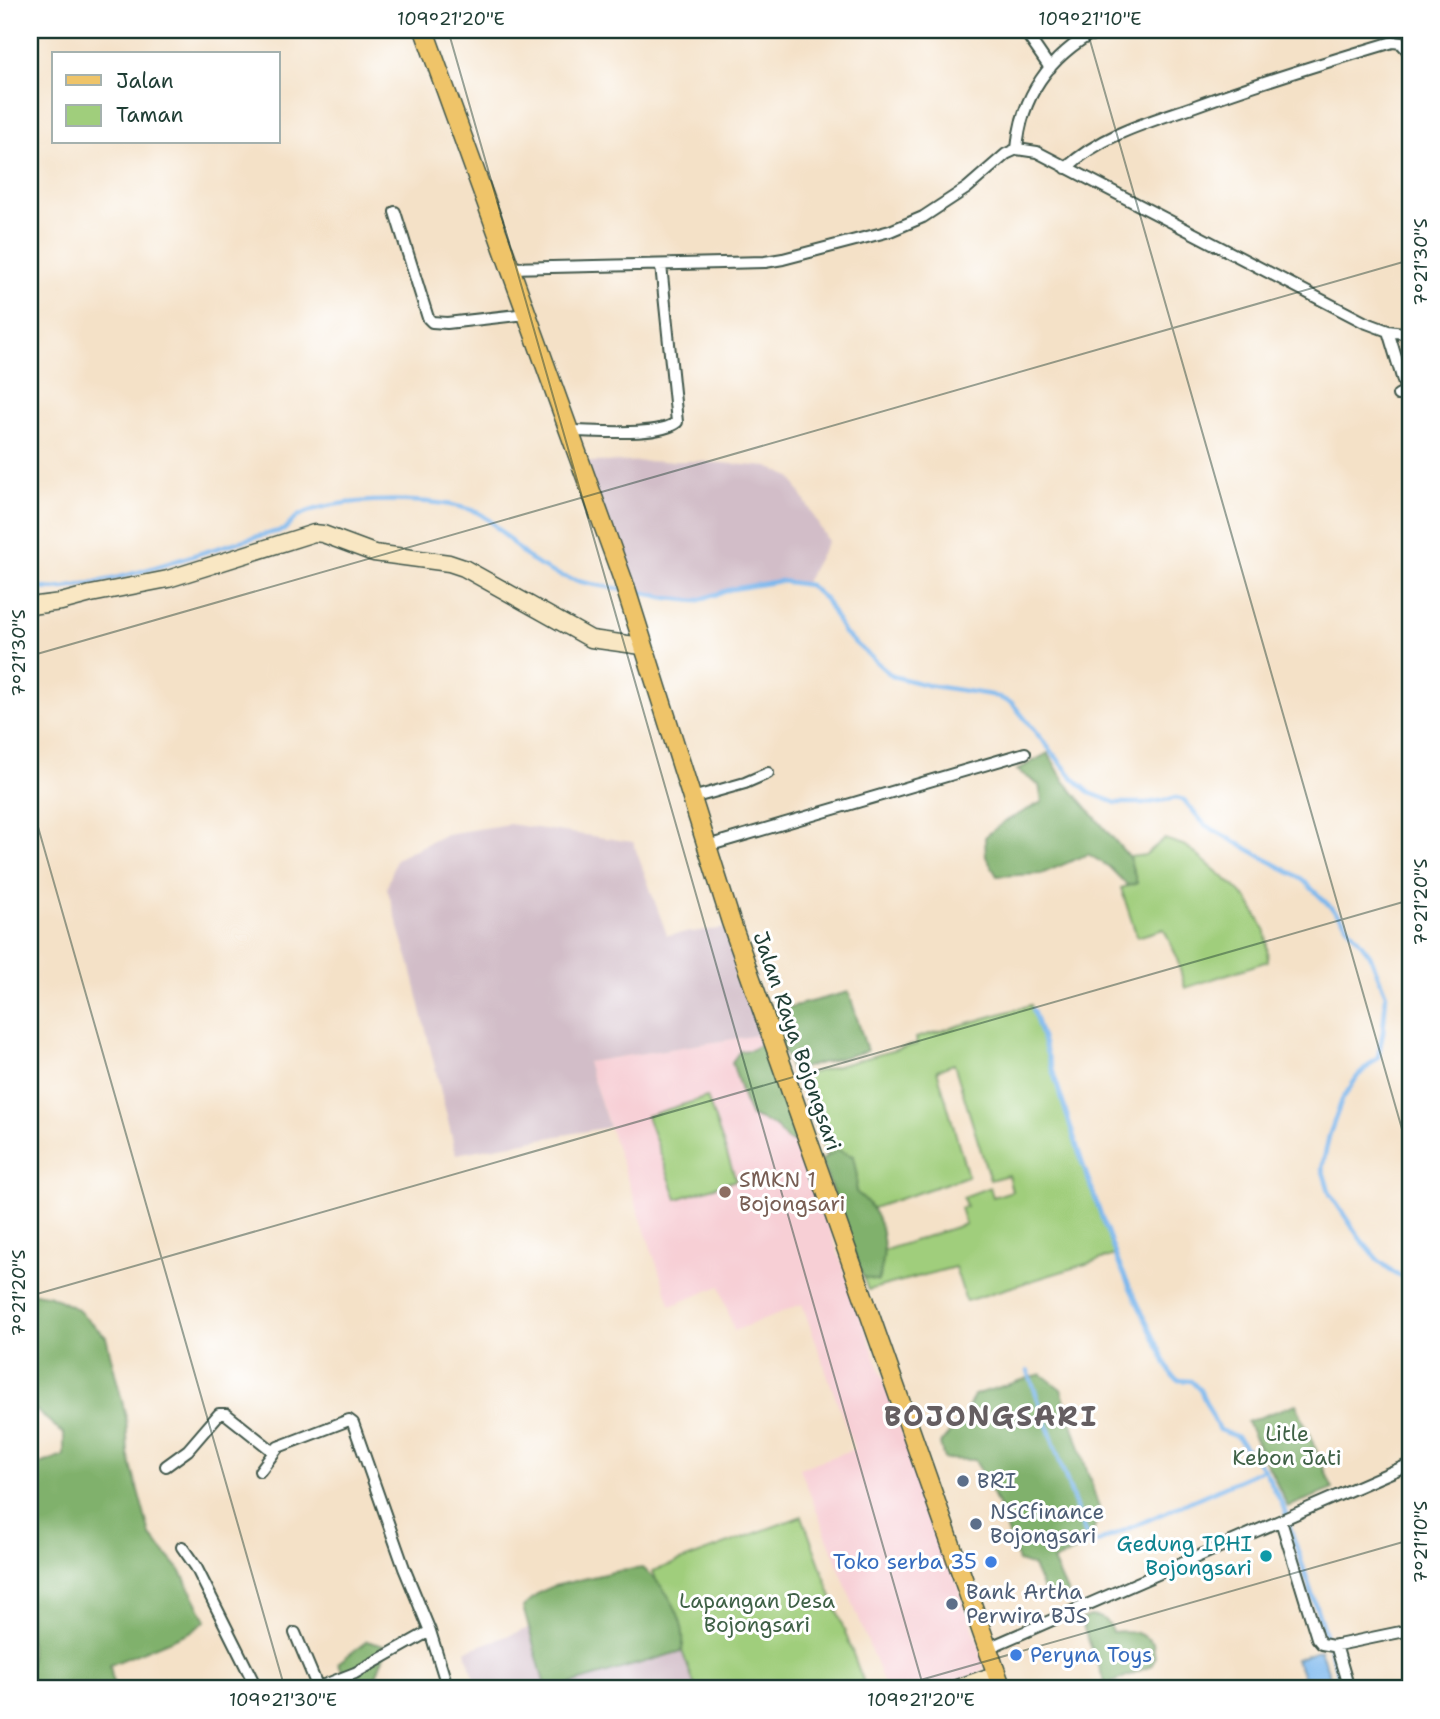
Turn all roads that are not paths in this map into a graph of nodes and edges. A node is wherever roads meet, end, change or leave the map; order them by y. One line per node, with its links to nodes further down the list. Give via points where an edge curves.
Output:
1 (424, 30): 12 (main road, Jalan Raya Bojongsari)
2 (1024, 30): 7 (street)
3 (1097, 30): 5 (street)
4 (1113, 30): 5 (street)
5 (1086, 36): 7 (street)
6 (1410, 54): 9 (street, via 1401,43 1393,42 1256,84 1125,130)
7 (1050, 68): 8 (street, via 1034,87 1019,125)
8 (1017, 149): 9 (street, via 1037,152); 11 (street, via 923,217 890,231 765,262)
9 (1066, 167): 14 (street)
10 (395, 212): 13 (street, via 432,322)
11 (661, 265): 12 (street); 17 (street, via 677,422 635,432)
12 (509, 268): 13 (main road, Jalan Raya Bojongsari)
13 (526, 314): 17 (main road, Jalan Raya Bojongsari)
14 (1388, 331): 15 (street); 16 (street, via 1406,391)
15 (1410, 334)
16 (1398, 395)
17 (570, 431): 19 (main road, Jalan Raya Bojongsari)
18 (30, 606): 19 (street, via 168,579 318,533 374,553 464,568 591,639)
19 (642, 646): 22 (main road, Jalan Raya Bojongsari)
20 (1025, 753): 23 (street)
21 (768, 773): 22 (street)
22 (692, 798): 23 (main road, Jalan Raya Bojongsari)
23 (707, 846): 34 (main road, Jalan Raya Bojongsari)
24 (274, 1452): 26 (street, via 226,1413 219,1414 188,1450); 27 (street); 31 (street, via 349,1420 353,1423)
25 (1410, 1464): 28 (street)
26 (166, 1466)
27 (260, 1471)
28 (1286, 1519): 33 (street, via 1317,1638); 34 (street)
29 (182, 1547): 37 (street)
30 (1410, 1630): 33 (street)
31 (430, 1631): 36 (street, via 355,1673); 38 (street)
32 (295, 1633): 36 (street)
33 (1331, 1646): 40 (street)
34 (988, 1648): 35 (main road, Jalan Raya Bojongsari)
35 (999, 1681): 39 (street)
36 (316, 1688)
37 (257, 1689)
38 (448, 1689)
39 (954, 1689)
40 (1349, 1689)

